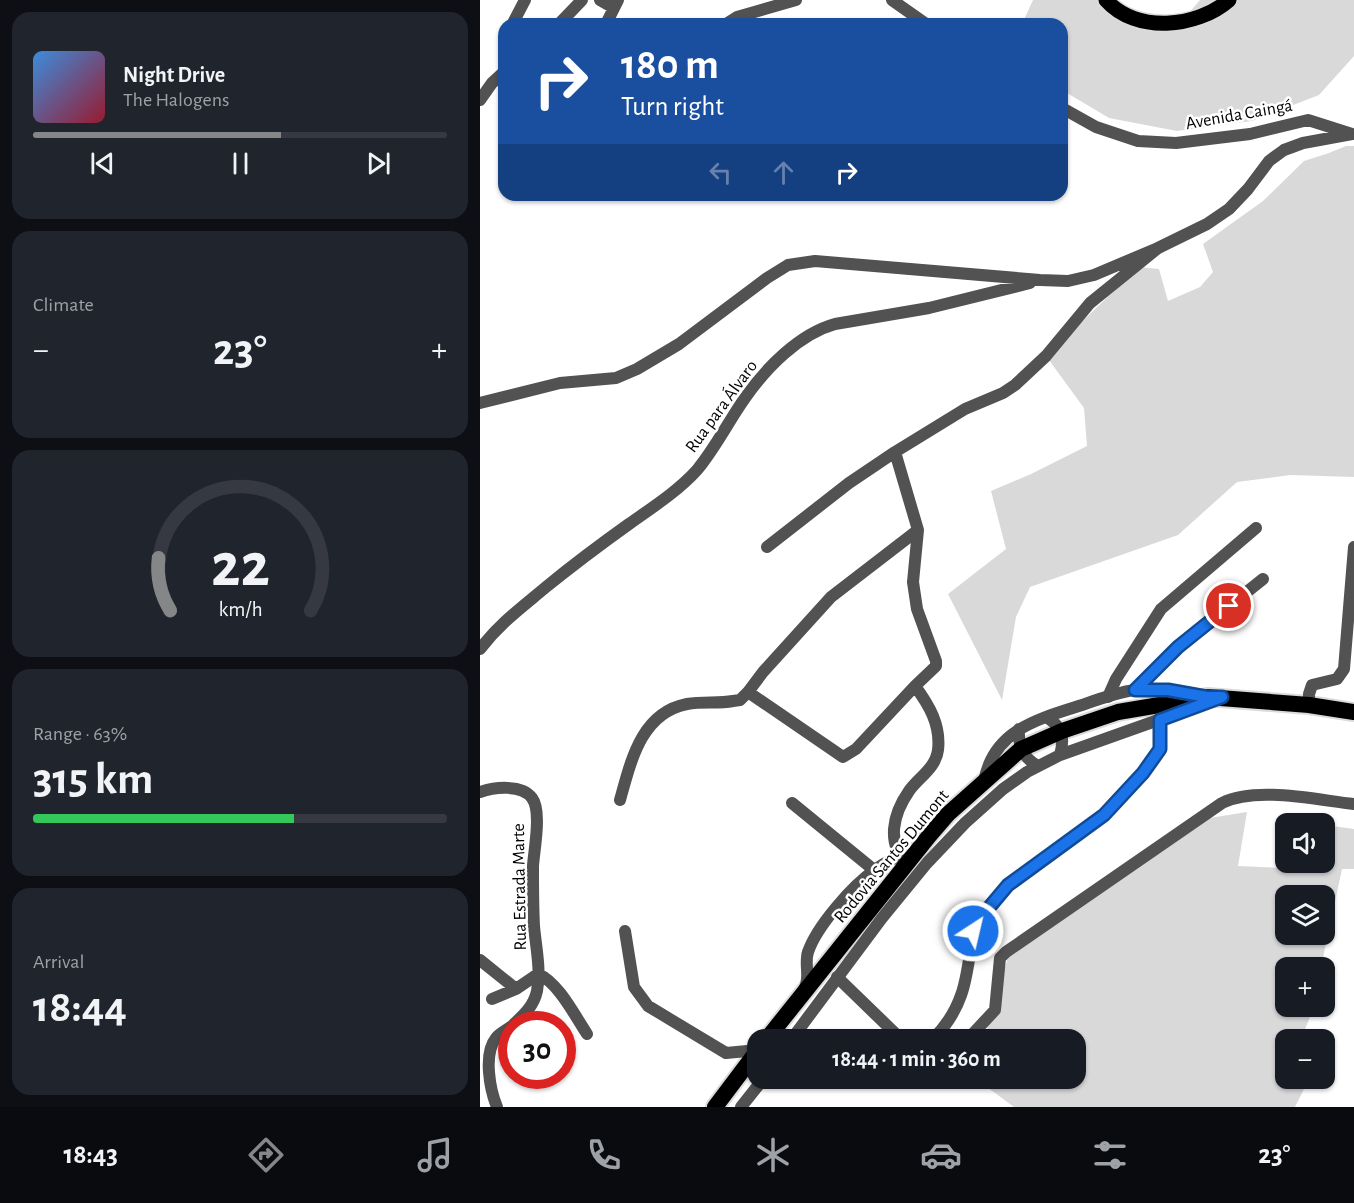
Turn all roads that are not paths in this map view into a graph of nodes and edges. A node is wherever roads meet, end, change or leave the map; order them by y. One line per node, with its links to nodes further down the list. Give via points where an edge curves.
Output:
1 (525, 0): 9 (street)
2 (582, 0): 10 (street)
3 (600, 0): 8 (street)
4 (796, 0): 12 (street)
5 (892, 0): 13 (street)
6 (1106, 0): 7 (main road, via 1128,16 1154,23 1200,17)
7 (1229, 0)
8 (616, 4): 11 (street)
9 (516, 18)
10 (565, 18)
11 (609, 18)
12 (735, 18)
13 (918, 18)
14 (498, 78): 15 (street)
15 (480, 100)
16 (1068, 111): 17 (street, Avenida Caingá, via 1096,127 1138,141 1176,143 1240,135 1308,120)
17 (1353, 134): 18 (street, via 1303,142 1284,150 1269,161 1229,209)
18 (1158, 248): 19 (street, via 1094,275 1068,281); 21 (street, via 1090,303 1046,356 1015,385)
19 (1040, 280): 20 (street, via 815,261 788,265 679,344 637,369 616,378 560,383); 27 (street, Rua para Álvaro, via 929,308 821,328 788,351 762,377 718,443 685,482 567,568 501,623)
20 (480, 403)
21 (895, 452): 23 (street); 24 (street)
22 (1256, 528): 31 (street, via 1161,609)
23 (918, 530): 28 (street, via 914,595 936,666); 30 (street, via 831,597)
24 (767, 547)
25 (1354, 547): 33 (street, via 1344,669 1337,679 1312,685)
26 (1263, 579): 29 (street, via 1178,647)
27 (480, 649)
28 (915, 686): 30 (street, via 856,749 843,757); 47 (street, via 932,710 938,750 934,762 908,792 899,810 892,838)
29 (1135, 690): 31 (street); 32 (street)
30 (748, 692): 44 (street, via 740,699 724,703 686,704 654,720 641,736)
31 (1108, 697): 35 (street)
32 (1214, 697): 33 (highway, Rodovia Santos Dumont); 36 (street); 38 (highway, Rodovia Santos Dumont, via 1118,712)
33 (1309, 705): 34 (highway, Rodovia Santos Dumont)
34 (1354, 712)
35 (1046, 717): 37 (street); 38 (street)
36 (1160, 720): 40 (street); 60 (street, via 1160,749 1143,773 1104,815 1008,885 976,923 964,991)
37 (1019, 729): 39 (street); 42 (street, via 992,755)
38 (1062, 731): 39 (highway, Rodovia Santos Dumont); 40 (street)
39 (1021, 749): 41 (street); 42 (highway, Rodovia Santos Dumont)
40 (1060, 755): 41 (street)
41 (1038, 766): 52 (street, via 1004,789 946,842)
42 (984, 782): 47 (highway, Rodovia Santos Dumont)
43 (480, 792): 51 (street, Rua Estrada Marte, via 518,789 530,796 536,807 534,893)
44 (620, 800)
45 (792, 803): 48 (street)
46 (1354, 804): 61 (street, via 1271,795 1222,803 1006,952 1000,958 995,1010)
47 (903, 860): 48 (street); 56 (highway, Rodovia Santos Dumont)
48 (874, 870): 57 (street, via 820,928 806,956 807,984)
49 (625, 931): 64 (street, via 634,987 648,1006 726,1053)
50 (480, 960): 53 (street)
51 (538, 974): 53 (street); 55 (street, Rua Estrada Marte, via 537,991); 62 (street, via 555,987)
52 (837, 977): 58 (street); 59 (street)
53 (516, 989): 54 (street)
54 (492, 999)
55 (526, 1011)
56 (773, 1029)
57 (773, 1029)
58 (799, 1029)
59 (891, 1029)
60 (940, 1029)
61 (977, 1029)
62 (587, 1034)
63 (498, 1036): 65 (street, Rua Estrada Marte)
64 (747, 1051)
65 (485, 1061): 68 (street, Rua Estrada Marte)
66 (747, 1065): 69 (highway)
67 (755, 1089): 70 (street)
68 (497, 1107)
69 (715, 1107)
70 (741, 1107)

